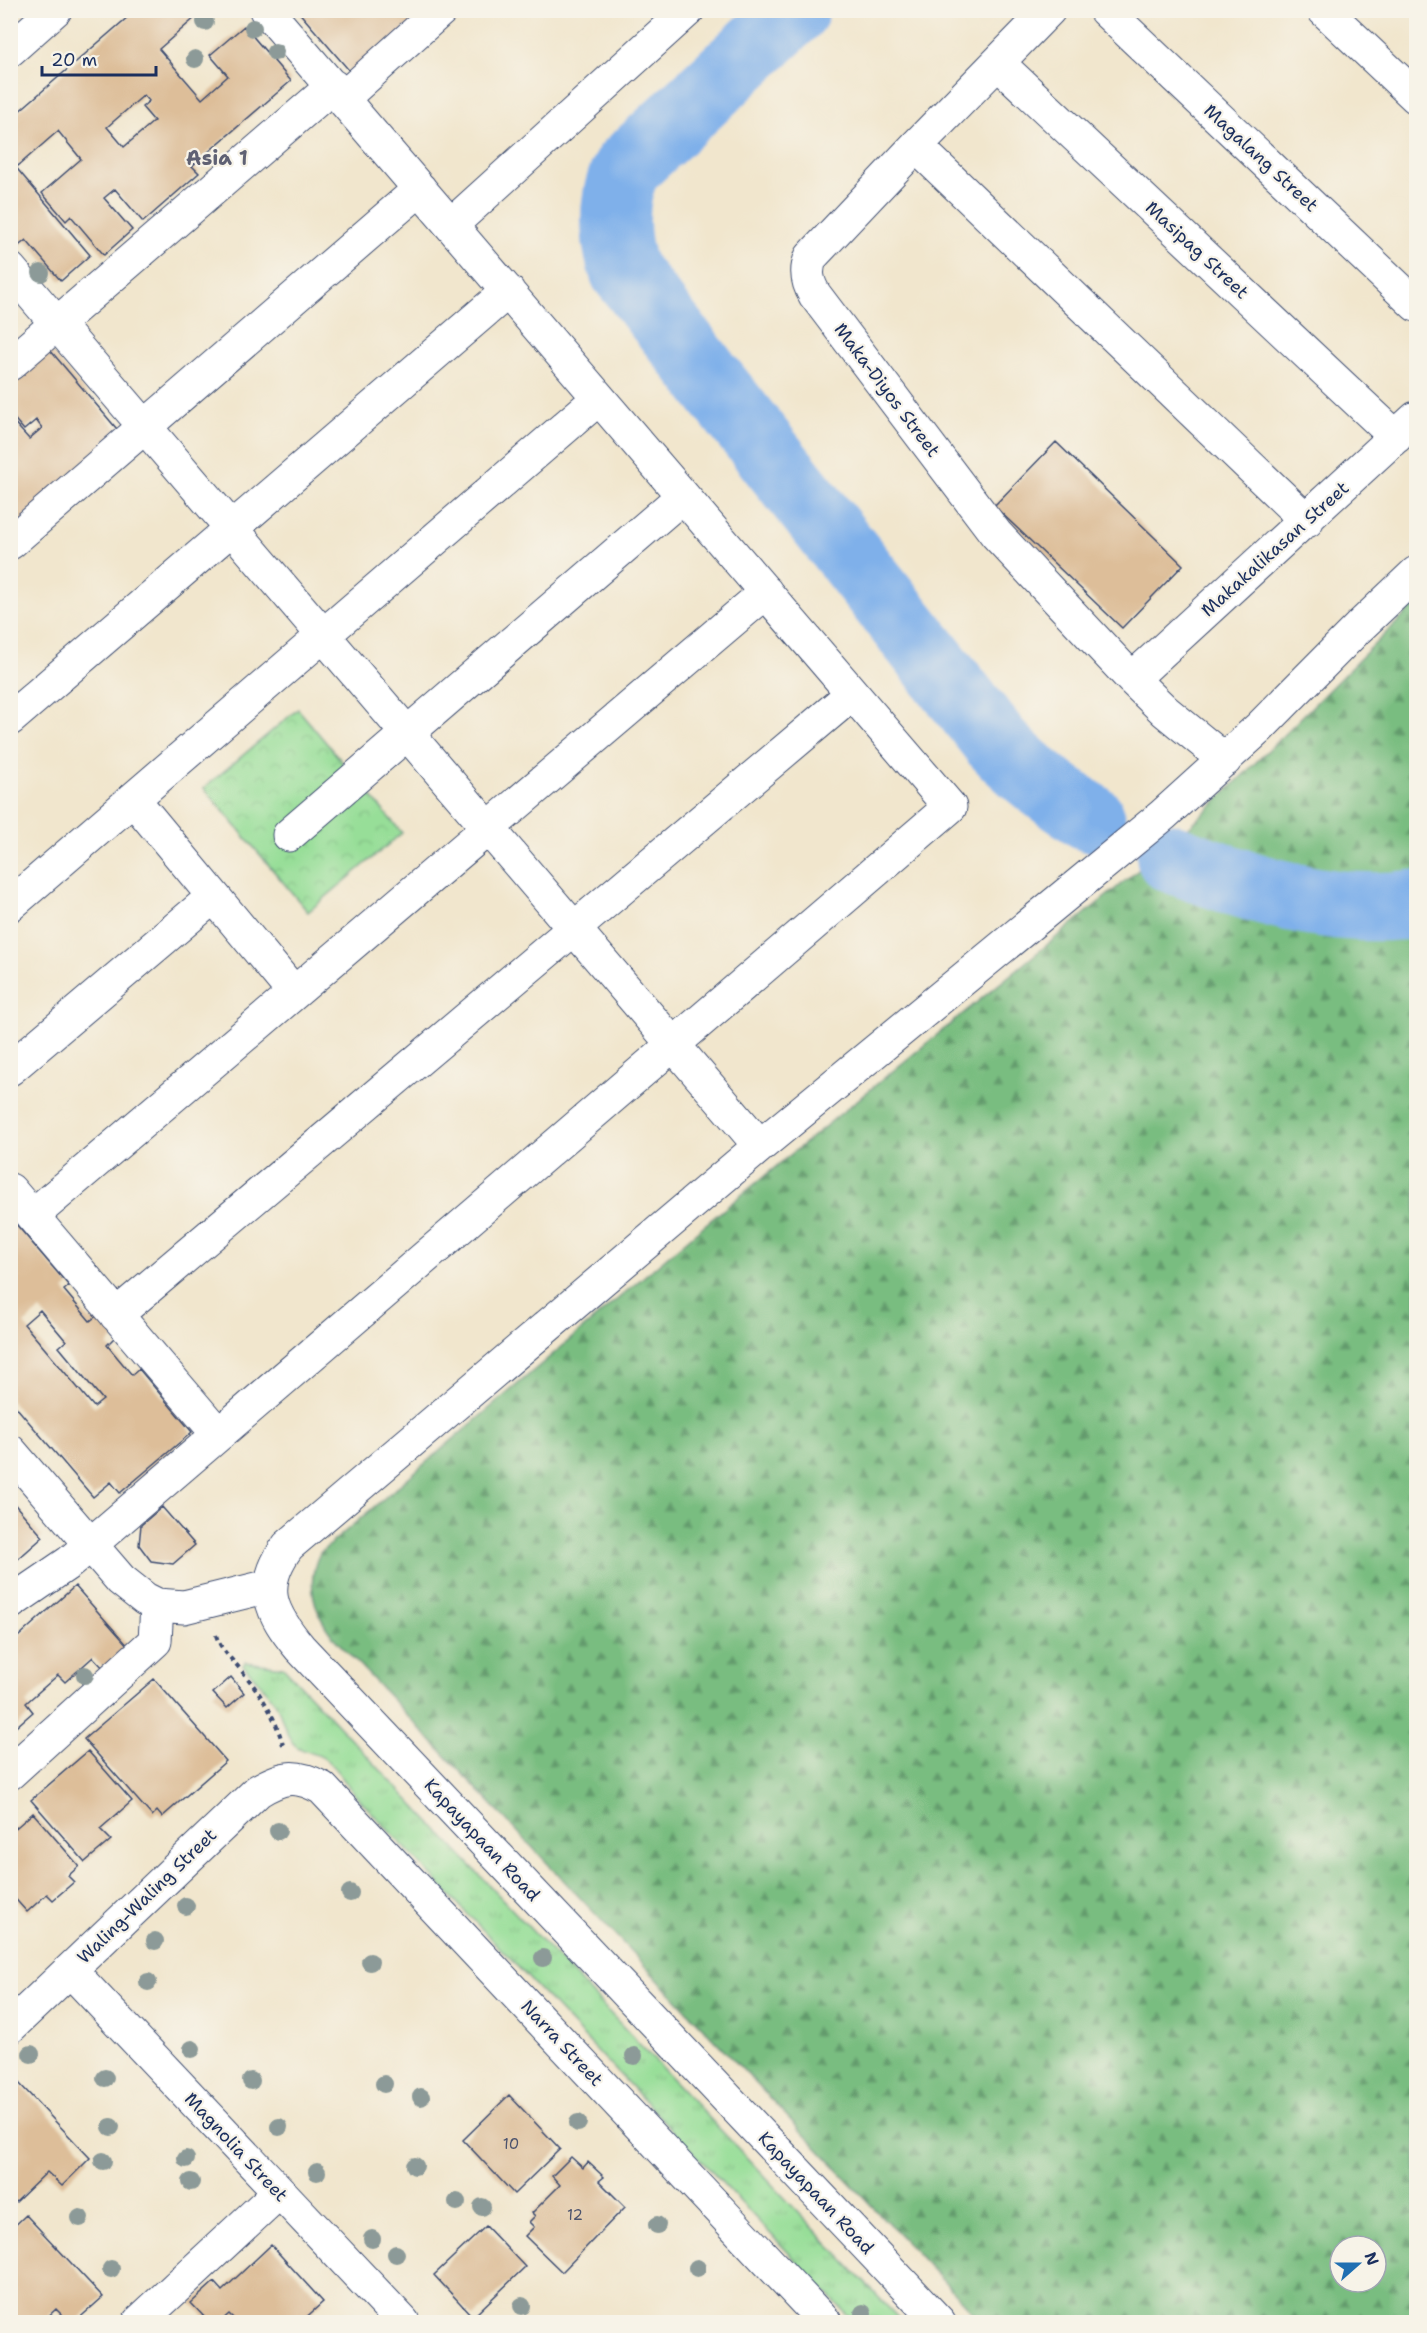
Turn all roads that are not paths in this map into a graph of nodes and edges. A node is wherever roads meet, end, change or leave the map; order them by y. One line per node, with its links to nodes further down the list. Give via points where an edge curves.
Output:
1 (55, 10): 8 (street)
2 (266, 10): 10 (street)
3 (441, 10): 10 (street)
4 (688, 10): 14 (street)
5 (1049, 10): 9 (street, Maka-Diyos Street)
6 (1105, 10): 17 (street, Magalang Street)
7 (1324, 10): 11 (street)
8 (10, 50)
9 (998, 63): 12 (street, Maka-Diyos Street); 22 (street, Masipag Street)
10 (338, 92): 13 (street); 18 (street)
11 (1416, 98)
12 (916, 146): 24 (street); 30 (street, Maka-Diyos Street, via 811,257 807,266 809,286 996,534)
13 (420, 189): 14 (street); 21 (street)
14 (451, 225): 16 (street)
15 (10, 268): 18 (street)
16 (508, 291): 20 (street); 25 (street)
17 (1416, 305)
18 (57, 324): 19 (street); 21 (street)
19 (10, 364)
20 (599, 398): 23 (street); 29 (street)
21 (145, 427): 25 (street); 26 (street)
22 (1406, 428): 24 (street, Makakalikasan Street)
23 (683, 496): 28 (street); 33 (street)
24 (1306, 520): 30 (street, Makakalikasan Street)
25 (232, 528): 29 (street); 32 (street)
26 (10, 543)
27 (1416, 573): 34 (street)
28 (766, 592): 31 (street); 36 (street)
29 (323, 636): 33 (street); 35 (street)
30 (1132, 679): 34 (street, Maka-Diyos Street)
31 (852, 694): 40 (street); 42 (street, via 950,807)
32 (10, 718)
33 (406, 733): 36 (street); 37 (street)
34 (1225, 760): 44 (street)
35 (133, 800): 38 (street); 39 (street)
36 (488, 828): 40 (street); 41 (street)
37 (289, 835)
38 (213, 897): 41 (street); 43 (street)
39 (10, 905)
40 (573, 929): 42 (street); 47 (street)
41 (294, 993): 46 (street)
42 (673, 1045): 44 (street); 48 (street)
43 (10, 1069)
44 (760, 1146): 51 (street, via 288,1546 278,1559)
45 (10, 1190): 46 (street)
46 (32, 1216): 47 (street)
47 (116, 1315): 48 (street)
48 (218, 1434): 50 (street)
49 (10, 1451): 50 (street)
50 (90, 1544): 52 (street); 53 (street, via 131,1590)
51 (269, 1586): 53 (street, via 184,1607); 62 (street, Kapayapaan Road, via 285,1631 300,1648)
52 (10, 1603)
53 (157, 1605): 54 (street, via 155,1641)
54 (10, 1773)
55 (291, 1778): 56 (street, Waling-Waling Street, via 275,1781 258,1791); 61 (street, Narra Street, via 307,1780 322,1788)
56 (70, 1970): 57 (street, Waling-Waling Street); 58 (street, Magnolia Street)
57 (10, 2027)
58 (279, 2192): 59 (street); 60 (street, Magnolia Street)
59 (139, 2322)
60 (403, 2322)
61 (825, 2322)
62 (939, 2322)

